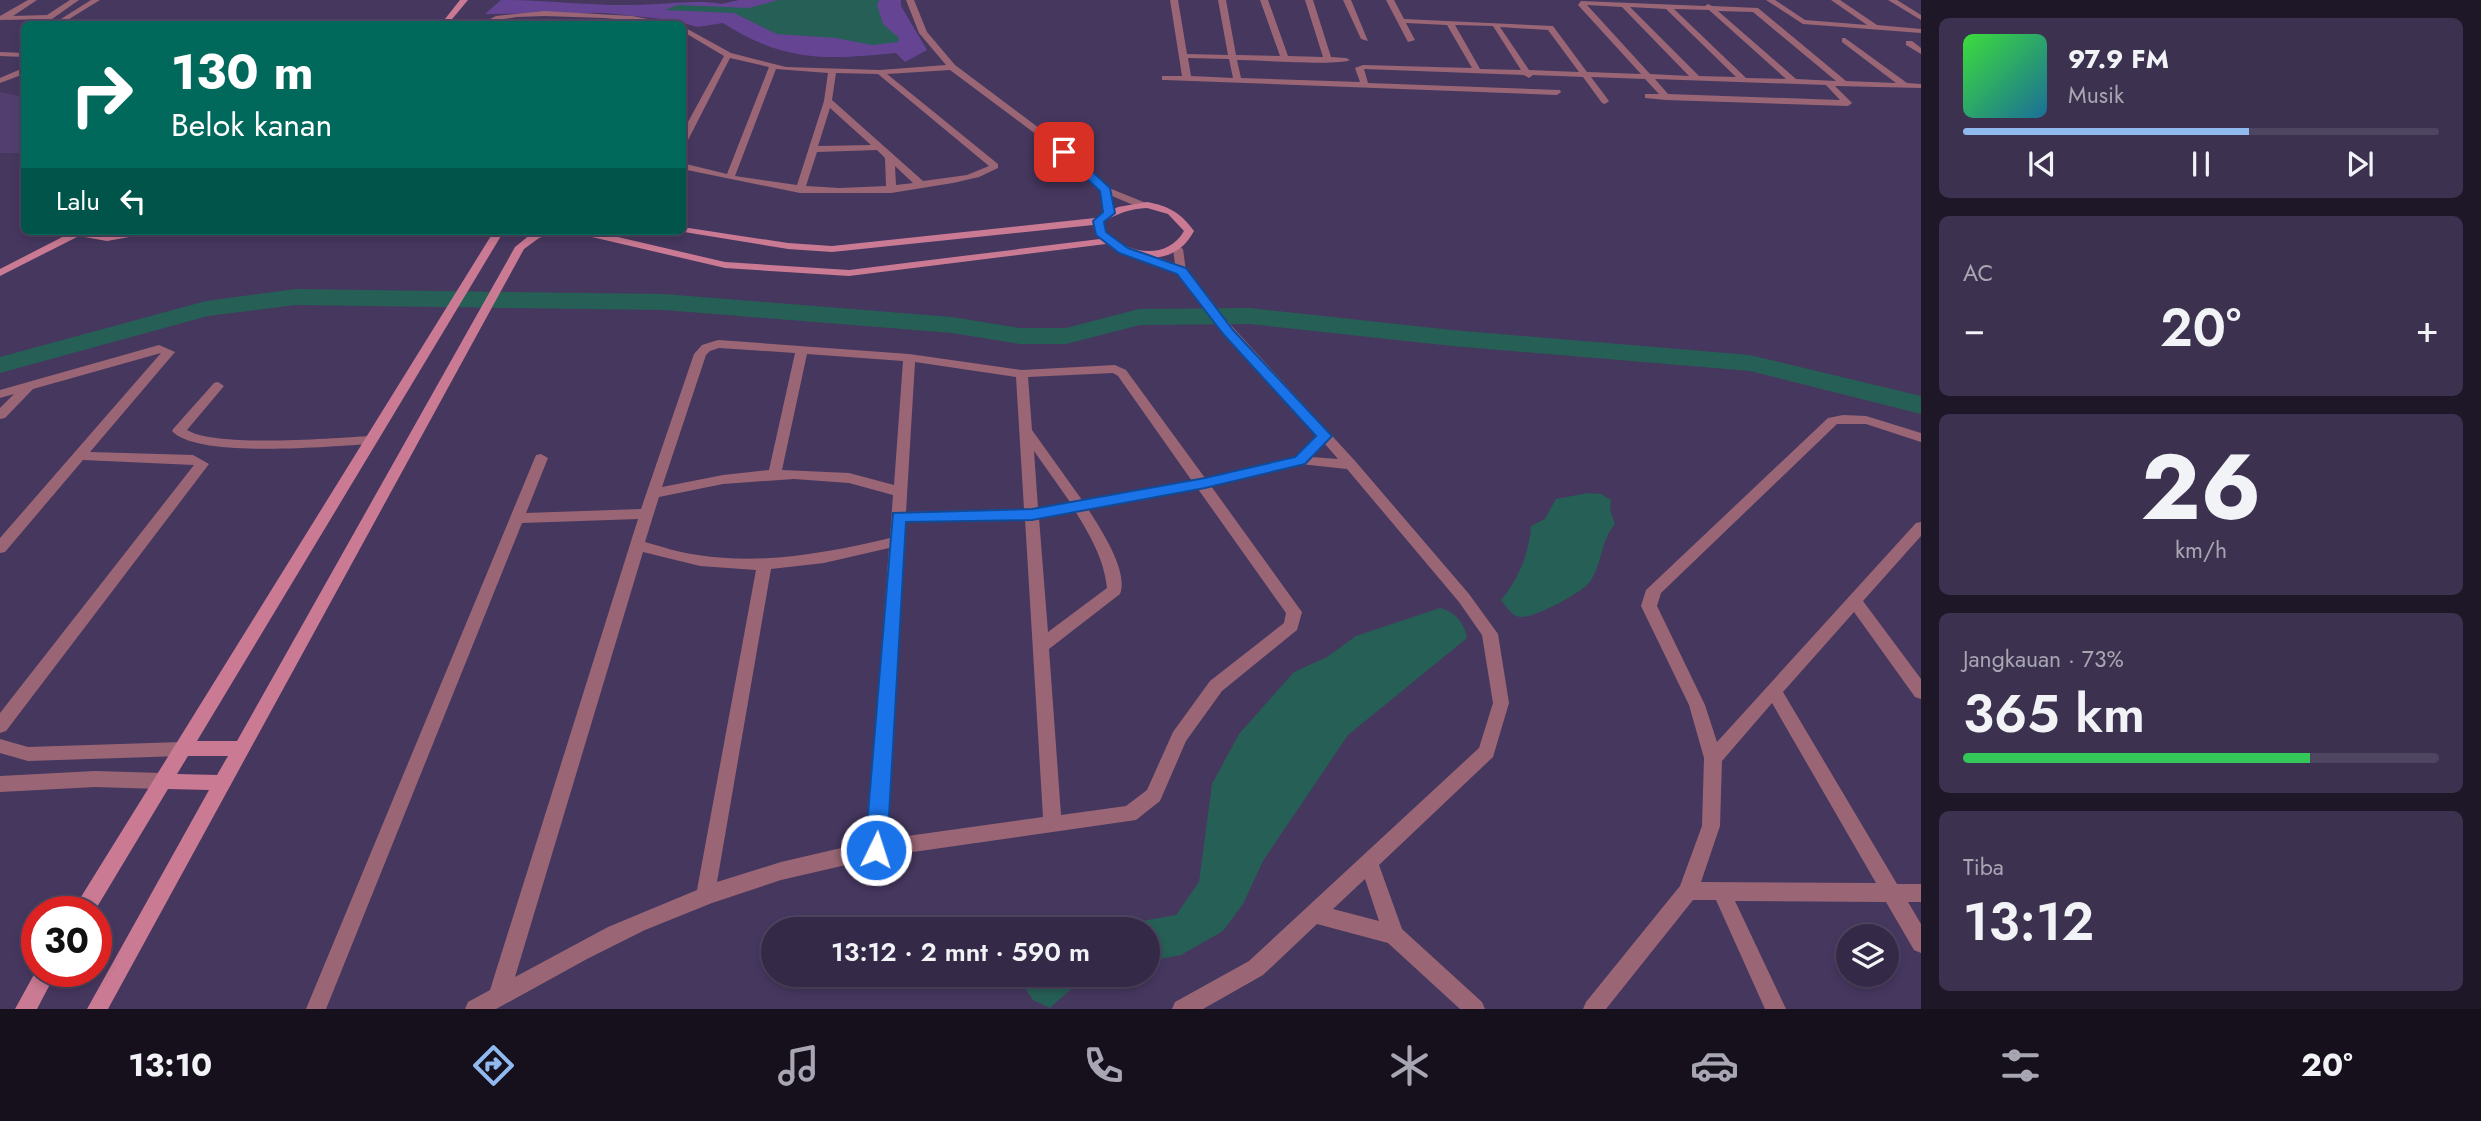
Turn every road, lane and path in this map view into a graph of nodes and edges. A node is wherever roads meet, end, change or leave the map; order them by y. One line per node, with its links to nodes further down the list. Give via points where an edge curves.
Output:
1 (33, 0): 24 (street)
2 (75, 0): 24 (street, via 49,17)
3 (96, 0): 26 (street)
4 (464, 0): 27 (street)
5 (910, 0): 50 (street, via 923,33)
6 (1174, 0): 48 (street)
7 (1222, 0): 49 (street)
8 (1264, 0): 51 (street)
9 (1309, 0): 52 (street)
10 (1347, 0): 38 (street)
11 (1390, 0): 25 (street)
12 (1702, 0): 20 (street)
13 (1770, 0): 34 (street, via 1803,23)
14 (1823, 0): 34 (street)
15 (1835, 0): 35 (street)
16 (1892, 0): 23 (street)
17 (1691, 3): 19 (street); 20 (street)
18 (1624, 5): 19 (street); 63 (street, via 1581,4); 65 (street)
19 (1667, 6): 67 (street)
20 (1710, 7): 70 (street); 73 (street, via 1760,12)
21 (545, 14): 22 (street); 28 (street); 29 (street)
22 (595, 15): 30 (street); 31 (street)
23 (1921, 17)
24 (2, 18)
25 (1401, 20): 32 (street); 39 (street)
26 (62, 21)
27 (446, 21)
28 (488, 21)
29 (539, 21)
30 (590, 21)
31 (633, 21)
32 (1450, 23): 33 (street); 57 (street)
33 (1495, 24): 58 (street); 62 (street, via 1550,29)
34 (1863, 27): 35 (street)
35 (1877, 28): 36 (street)
36 (1921, 31)
37 (686, 32): 47 (street)
38 (1365, 39)
39 (1411, 40)
40 (1845, 40): 75 (street)
41 (1909, 43): 43 (street)
42 (21, 47): 45 (street)
43 (1921, 51)
44 (0, 54): 45 (street)
45 (11, 54): 46 (street)
46 (21, 55)
47 (728, 55): 54 (street); 83 (street)
48 (1186, 56): 49 (street); 66 (street)
49 (1234, 57): 51 (street); 68 (street)
50 (943, 58): 55 (street); 56 (street)
51 (1285, 58): 52 (street)
52 (1328, 60): 53 (street)
53 (1346, 60)
54 (773, 66): 59 (street); 88 (street)
55 (926, 67): 56 (street); 60 (street)
56 (952, 67): 92 (street)
57 (1477, 70): 58 (street); 74 (street, via 1361,68)
58 (1525, 71): 62 (street); 77 (street)
59 (832, 72): 60 (street); 81 (street)
60 (880, 72): 89 (street, via 995,166)
61 (21, 73): 69 (street)
62 (1586, 74): 63 (street); 82 (street)
63 (1648, 76): 65 (street); 80 (street)
64 (1165, 78): 66 (street)
65 (1696, 78): 67 (street)
66 (1187, 79): 68 (street)
67 (1743, 79): 70 (street)
68 (1237, 80): 74 (street)
69 (1, 81): 72 (street)
70 (1794, 81): 71 (street)
71 (1828, 83): 73 (street); 80 (street, via 1847,103)
72 (21, 84)
73 (1845, 84): 75 (street)
74 (1365, 85): 77 (street)
75 (1906, 86): 76 (street)
76 (1921, 86)
77 (1539, 92): 78 (street)
78 (1557, 92)
79 (1648, 96): 80 (street)
80 (1665, 97)
81 (828, 101): 84 (street); 85 (street)
82 (1605, 101)
83 (686, 134)
84 (878, 147): 85 (street); 86 (street)
85 (813, 149): 90 (street)
86 (890, 158): 89 (street); 91 (street)
87 (686, 167): 88 (street)
88 (730, 177): 90 (street)
89 (921, 185): 91 (street)
90 (800, 190): 91 (street)
91 (891, 190)
92 (1106, 190): 93 (street); 94 (street)
93 (1142, 205): 94 (street); 105 (street, via 1164,209 1185,222 1189,231)
94 (1109, 213): 95 (street)
95 (1098, 221): 103 (street, via 1100,233); 104 (street, via 832,249)
96 (686, 231): 104 (street)
97 (74, 235): 109 (street)
98 (92, 235): 99 (street, via 107,239)
99 (126, 235)
100 (496, 235): 120 (street)
101 (539, 235): 145 (street, via 520,247)
102 (596, 235): 107 (street, via 725,265)
103 (1108, 241): 106 (street); 107 (street, via 849,273)
104 (777, 245): 107 (street)
105 (1178, 249): 106 (street); 108 (street)
106 (1141, 254): 108 (street)
107 (762, 269)
108 (1181, 271): 118 (street, via 1229,333)
109 (0, 273)
110 (802, 350): 111 (street); 125 (street); 128 (street, via 719,344 706,348 700,354)
111 (909, 358): 112 (street); 127 (street)
112 (1022, 374): 117 (street); 126 (street, via 1115,369 1122,373)
113 (29, 386): 115 (street); 116 (street); 121 (street, via 168,350)
114 (218, 386): 120 (street, via 180,431 183,437 223,443)
115 (0, 394)
116 (0, 415)
117 (1026, 431): 129 (street); 131 (street)
118 (1325, 436): 123 (street); 124 (street)
119 (1921, 438): 147 (street, via 1860,420 1833,421 1654,590 1649,606 1697,705)
120 (371, 440): 146 (street)
121 (80, 456): 137 (street); 143 (street, via 193,459 202,464)
122 (541, 458): 132 (street)
123 (1300, 460): 124 (street); 126 (street)
124 (1351, 465): 153 (street, via 1490,634 1501,703 1487,752)
125 (775, 472): 127 (street, via 844,477); 128 (street)
126 (1205, 483): 129 (street); 151 (street, via 1294,612 1291,626 1216,686 1179,737 1154,795 1130,814)
127 (900, 492): 133 (street)
128 (653, 494): 130 (street)
129 (1079, 506): 131 (street); 140 (street, via 1116,575 1115,590)
130 (646, 514): 132 (street); 136 (street)
131 (1032, 514): 133 (street); 140 (street)
132 (517, 517): 167 (street)
133 (898, 517): 135 (street)
134 (1921, 527): 139 (street)
135 (897, 541): 138 (street, via 834,558); 152 (street)
136 (637, 544): 138 (street, via 700,561); 164 (street)
137 (0, 548)
138 (764, 564): 159 (street)
139 (1855, 602): 141 (street); 142 (street)
140 (1041, 646): 151 (street)
141 (1774, 691): 147 (street); 156 (street)
142 (1921, 692)
143 (0, 726)
144 (0, 746): 146 (street, via 28,754)
145 (240, 748): 146 (street); 149 (street)
146 (181, 749): 148 (street)
147 (1713, 758): 154 (street, via 1711,826)
148 (161, 781): 149 (street); 150 (street); 158 (street)
149 (222, 783): 166 (street)
150 (0, 784)
151 (1053, 825): 152 (street)
152 (876, 850): 159 (street, via 805,865)
153 (1369, 863): 160 (street); 161 (street)
154 (1688, 891): 155 (street); 171 (street)
155 (1721, 891): 156 (street); 172 (street)
156 (1892, 893): 157 (street); 162 (street)
157 (1921, 894)
158 (93, 896)
159 (705, 897): 164 (street, via 615,934)
160 (1314, 914): 161 (street); 169 (street, via 1255,968)
161 (1394, 935): 170 (street)
162 (1921, 943)
163 (37, 987): 165 (street)
164 (498, 997): 168 (street)
165 (24, 1009)
166 (97, 1009)
167 (316, 1009)
168 (475, 1009)
169 (1182, 1009)
170 (1475, 1009)
171 (1593, 1009)
172 (1776, 1009)

